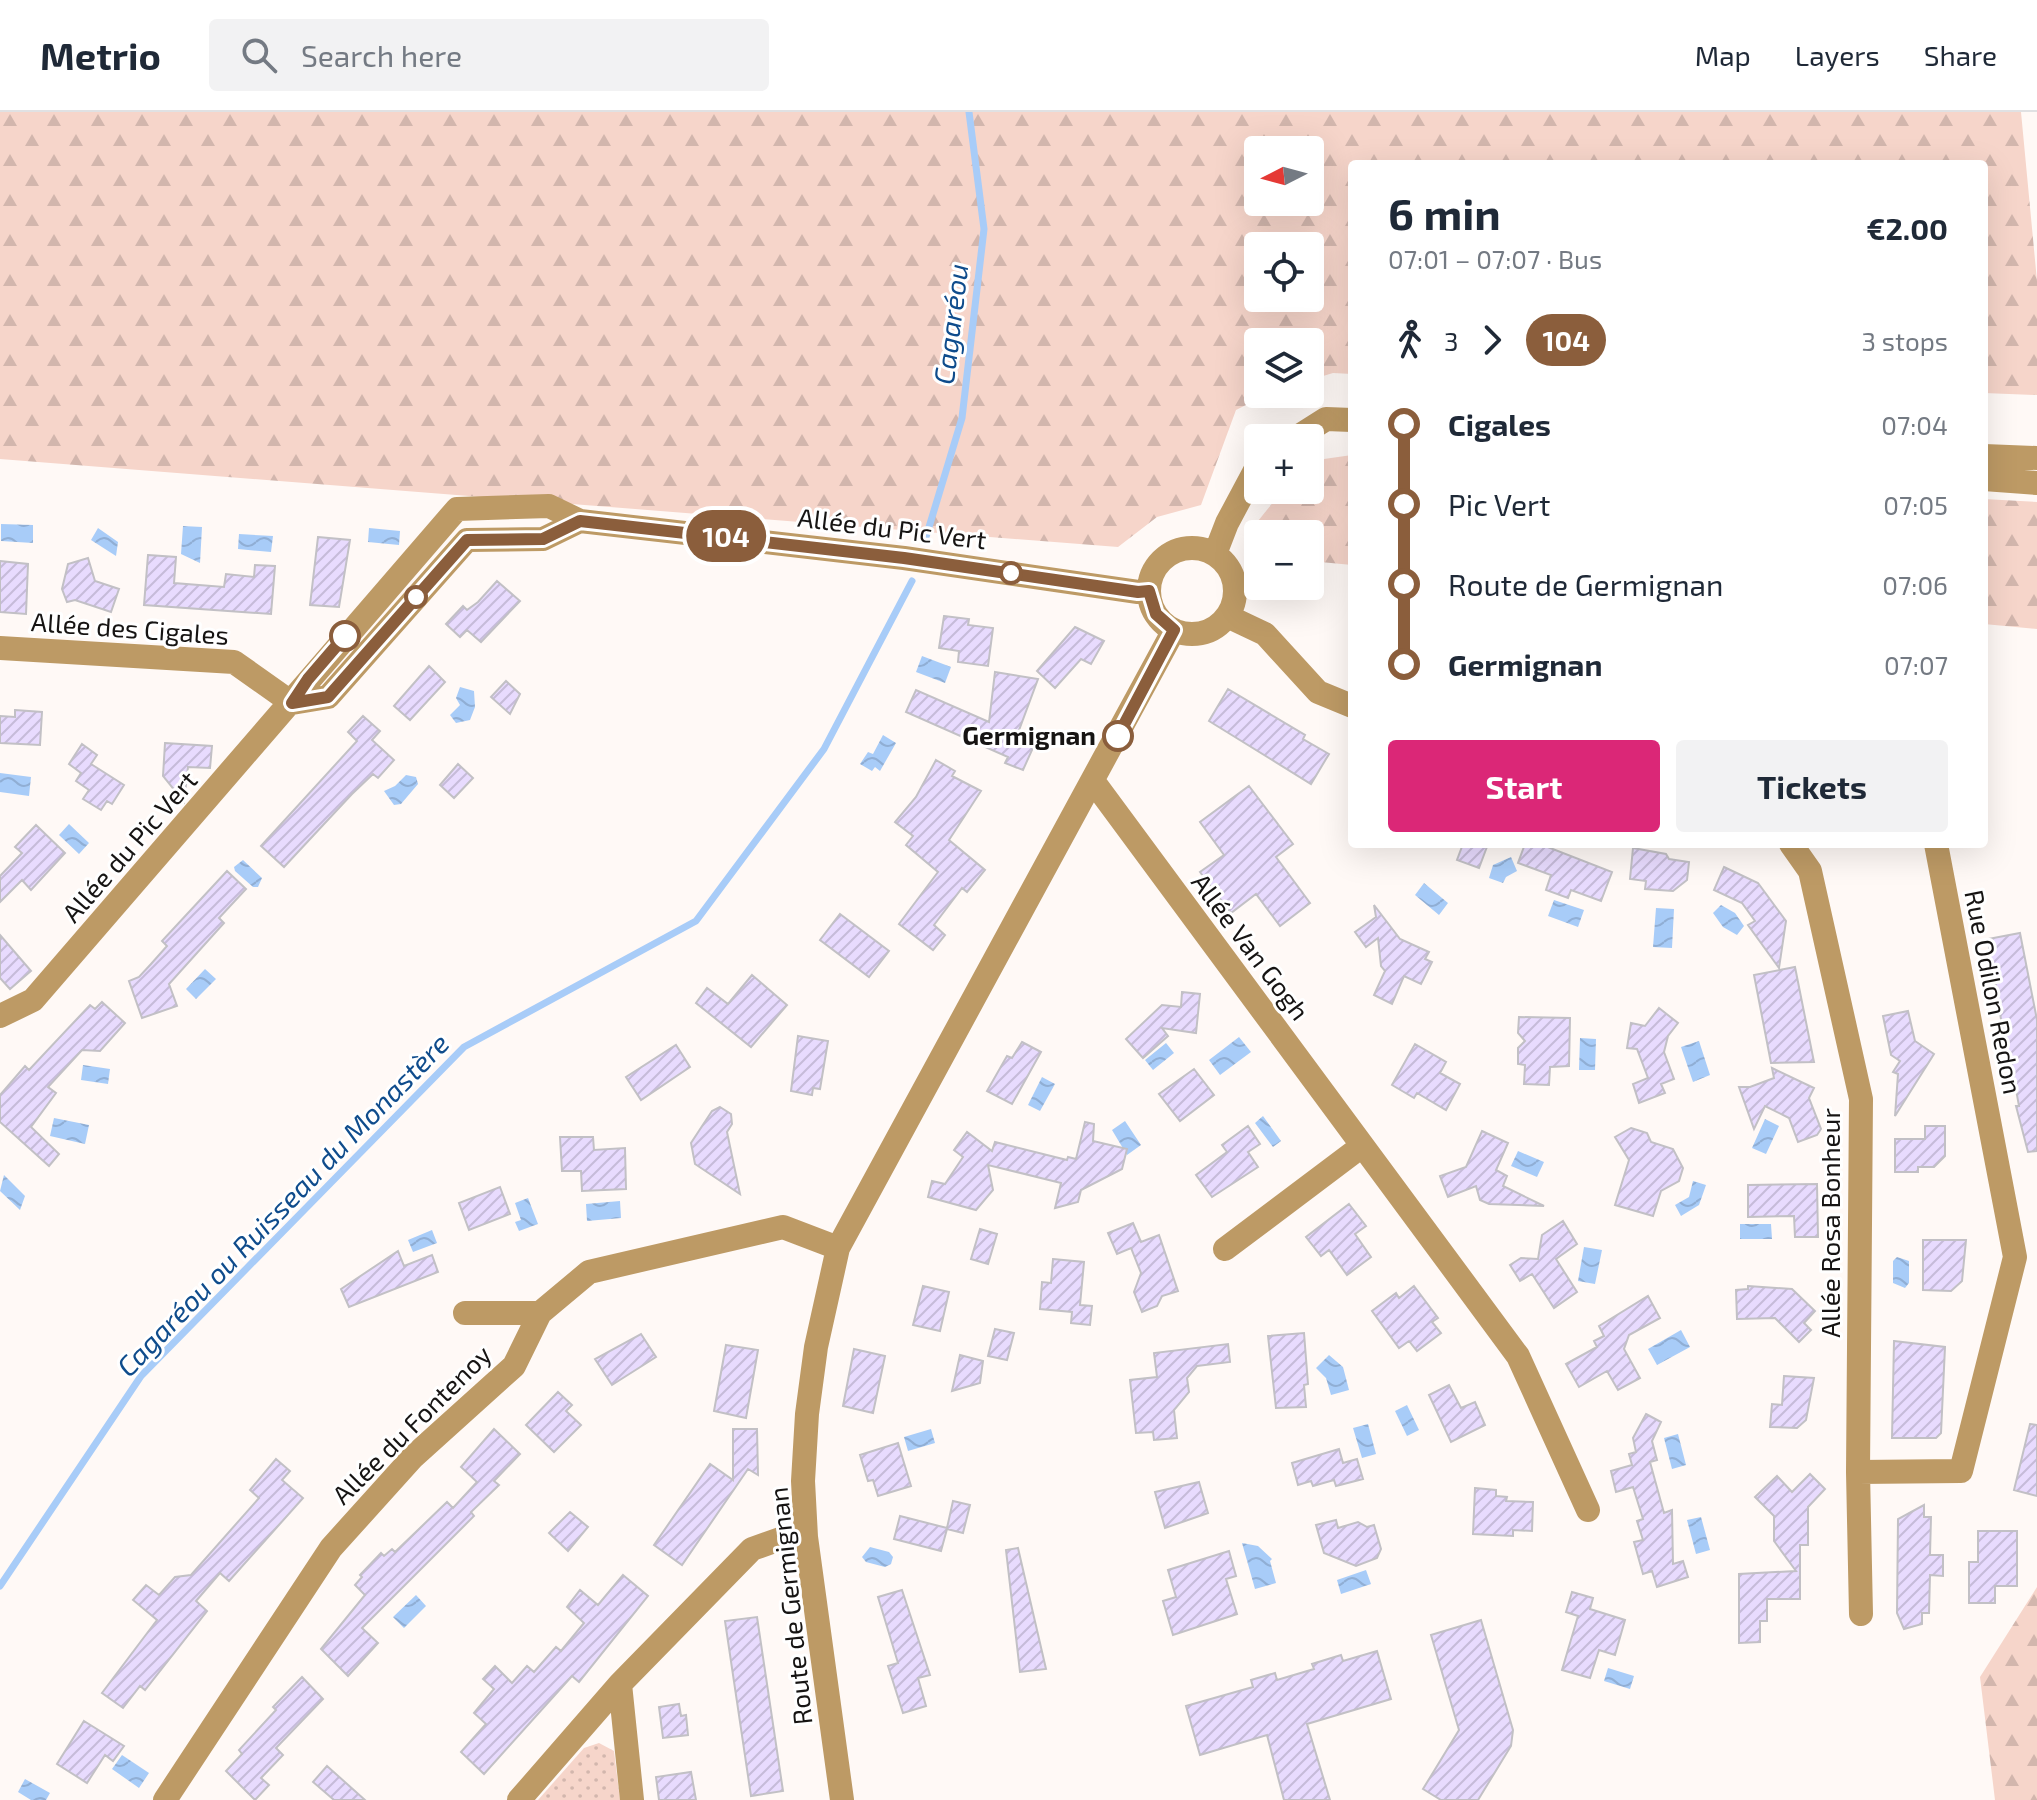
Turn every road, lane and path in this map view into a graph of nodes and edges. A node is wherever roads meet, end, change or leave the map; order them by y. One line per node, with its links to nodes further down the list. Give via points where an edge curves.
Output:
1 (1348, 420): 2 (street)
2 (1318, 424)
3 (1988, 456): 4 (street)
4 (2037, 458)
5 (1988, 479): 6 (street)
6 (2037, 483)
7 (1244, 491): 8 (street)
8 (1215, 554): 9 (street, via 1203,549 1177,551 1157,567); 10 (street, via 1225,563 1235,590)
9 (1149, 591): 11 (street, via 1156,614); 13 (street, Allée du Pic Vert, via 580,521 549,506 457,509)
10 (1227, 616): 11 (street, via 1203,633); 14 (street, via 1265,634 1318,692)
11 (1174, 630): 15 (street, Route de Germignan)
12 (0, 648): 13 (street, Allée des Cigales, via 234,662)
13 (292, 703): 18 (street, Allée du Pic Vert, via 33,1000)
14 (1348, 704)
15 (1093, 781): 19 (street, Allée Van Gogh); 20 (street, Route de Germignan)
16 (1794, 848): 24 (street, Allée Rosa Bonheur, via 1810,871 1861,1099)
17 (1937, 848): 24 (street, Rue Odilon Redon, via 2015,1257 1961,1471)
18 (0, 1016)
19 (1362, 1146): 21 (street); 25 (street, Allée Van Gogh, via 1518,1356)
20 (838, 1248): 23 (street, Allée du Fontenoy, via 783,1227 589,1272); 26 (street, Route de Germignan, via 807,1414)
21 (1225, 1249)
22 (465, 1313): 23 (street)
23 (540, 1313): 29 (street, Allée du Fontenoy, via 514,1366 413,1457 331,1548)
24 (1858, 1472): 27 (street, Allée Rosa Bonheur)
25 (1588, 1510)
26 (806, 1537): 28 (street, via 783,1538 752,1549); 32 (street, Route de Germignan)
27 (1861, 1614)
28 (620, 1684): 30 (street); 31 (street)
29 (165, 1800)
30 (519, 1800)
31 (632, 1800)
32 (842, 1800)

